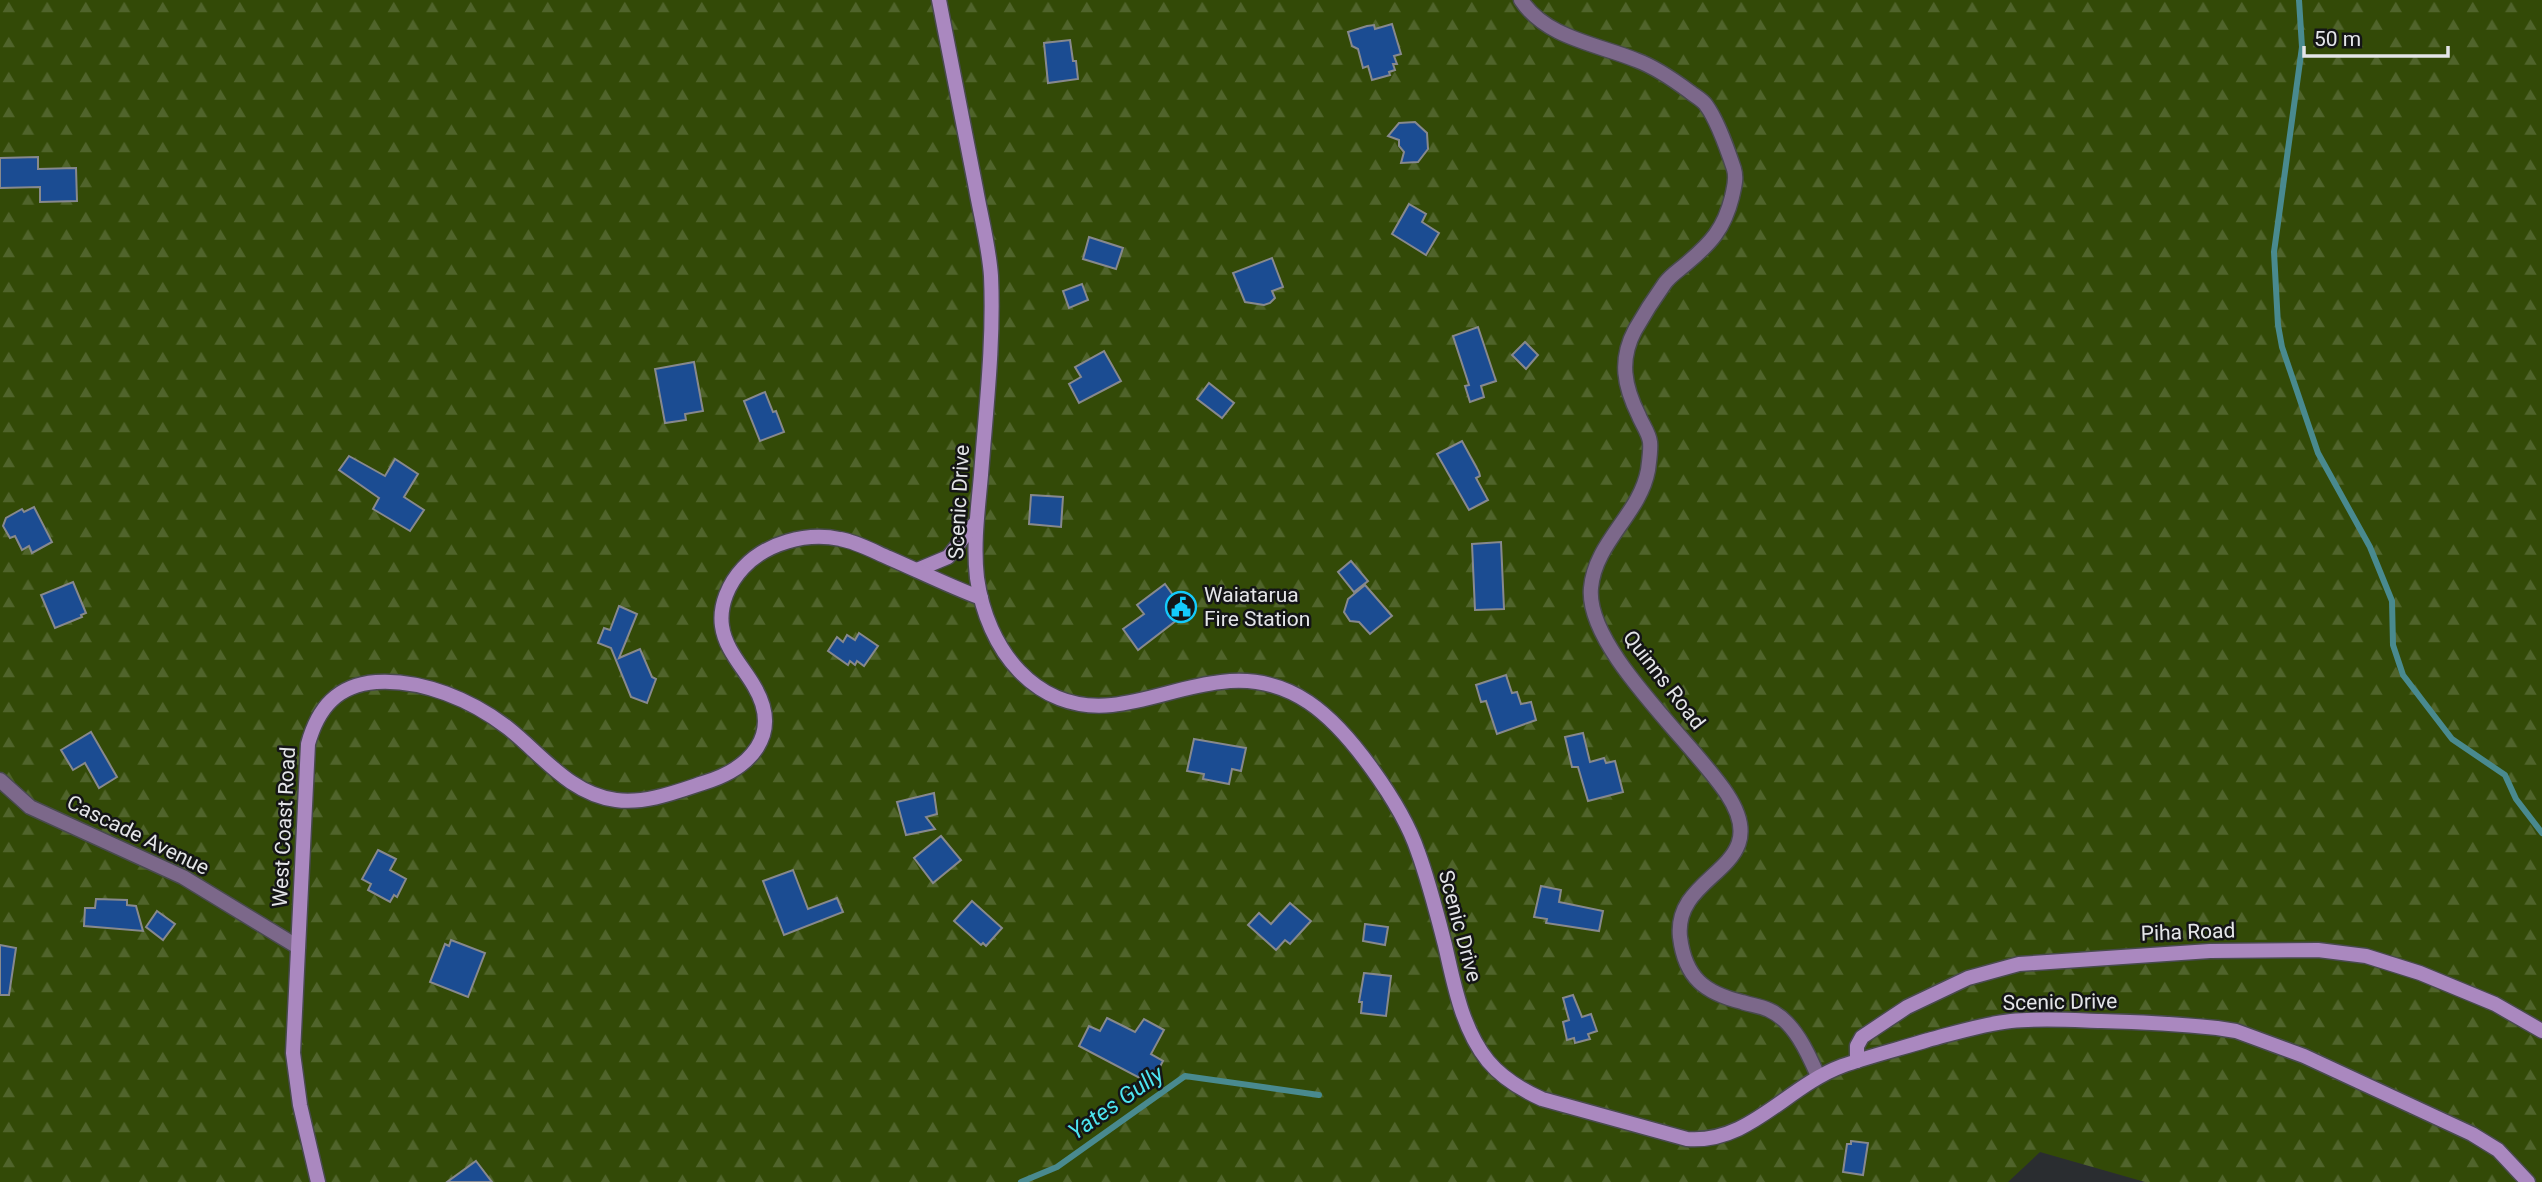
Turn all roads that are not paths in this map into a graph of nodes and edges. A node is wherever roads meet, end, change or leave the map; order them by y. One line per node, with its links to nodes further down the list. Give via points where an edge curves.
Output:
1 (939, 0): 3 (main road, Scenic Drive, via 990,270 993,333)
2 (1521, 0): 10 (street, Quinns Road, via 1554,31 1638,61 1706,104 1736,175 1727,218 1709,245 1667,280 1634,332 1623,364 1631,401 1650,440 1648,472 1598,558 1590,590 1596,624 1616,657 1727,793 1741,825 1741,837 1730,860 1694,893 1684,912 1681,940 1691,972 1718,995 1782,1018)
3 (977, 521): 4 (main road, via 948,557); 5 (main road, Scenic Drive, via 975,550)
4 (917, 570): 5 (main road, West Coast Road); 7 (main road, West Coast Road, via 853,543 822,537 786,542 755,556 724,598 722,626 762,703 761,745 728,773 652,798 617,800 586,791 508,728 438,691 385,681 336,694 318,716 308,744)
5 (981, 598): 10 (main road, Scenic Drive, via 991,628 1012,664 1060,699 1097,706 1222,682 1261,682 1296,693 1330,720 1369,765 1404,819 1433,898 1465,1020 1488,1061 1521,1089 1566,1106 1702,1140 1746,1126)
6 (0, 780): 7 (street, Cascade Avenue, via 30,807 183,877)
7 (298, 947): 11 (main road, West Coast Road, via 295,1079)
8 (2542, 1031): 9 (main road, Piha Road, via 2496,1004 2366,956 2318,950 2210,951 2019,964 1968,978 1907,1007 1862,1037)
9 (1857, 1061): 10 (main road, Scenic Drive); 12 (main road, Scenic Drive, via 2011,1021 2064,1019 2217,1028 2304,1056 2472,1133 2498,1150)
10 (1818, 1076)
11 (318, 1182)
12 (2528, 1182)

